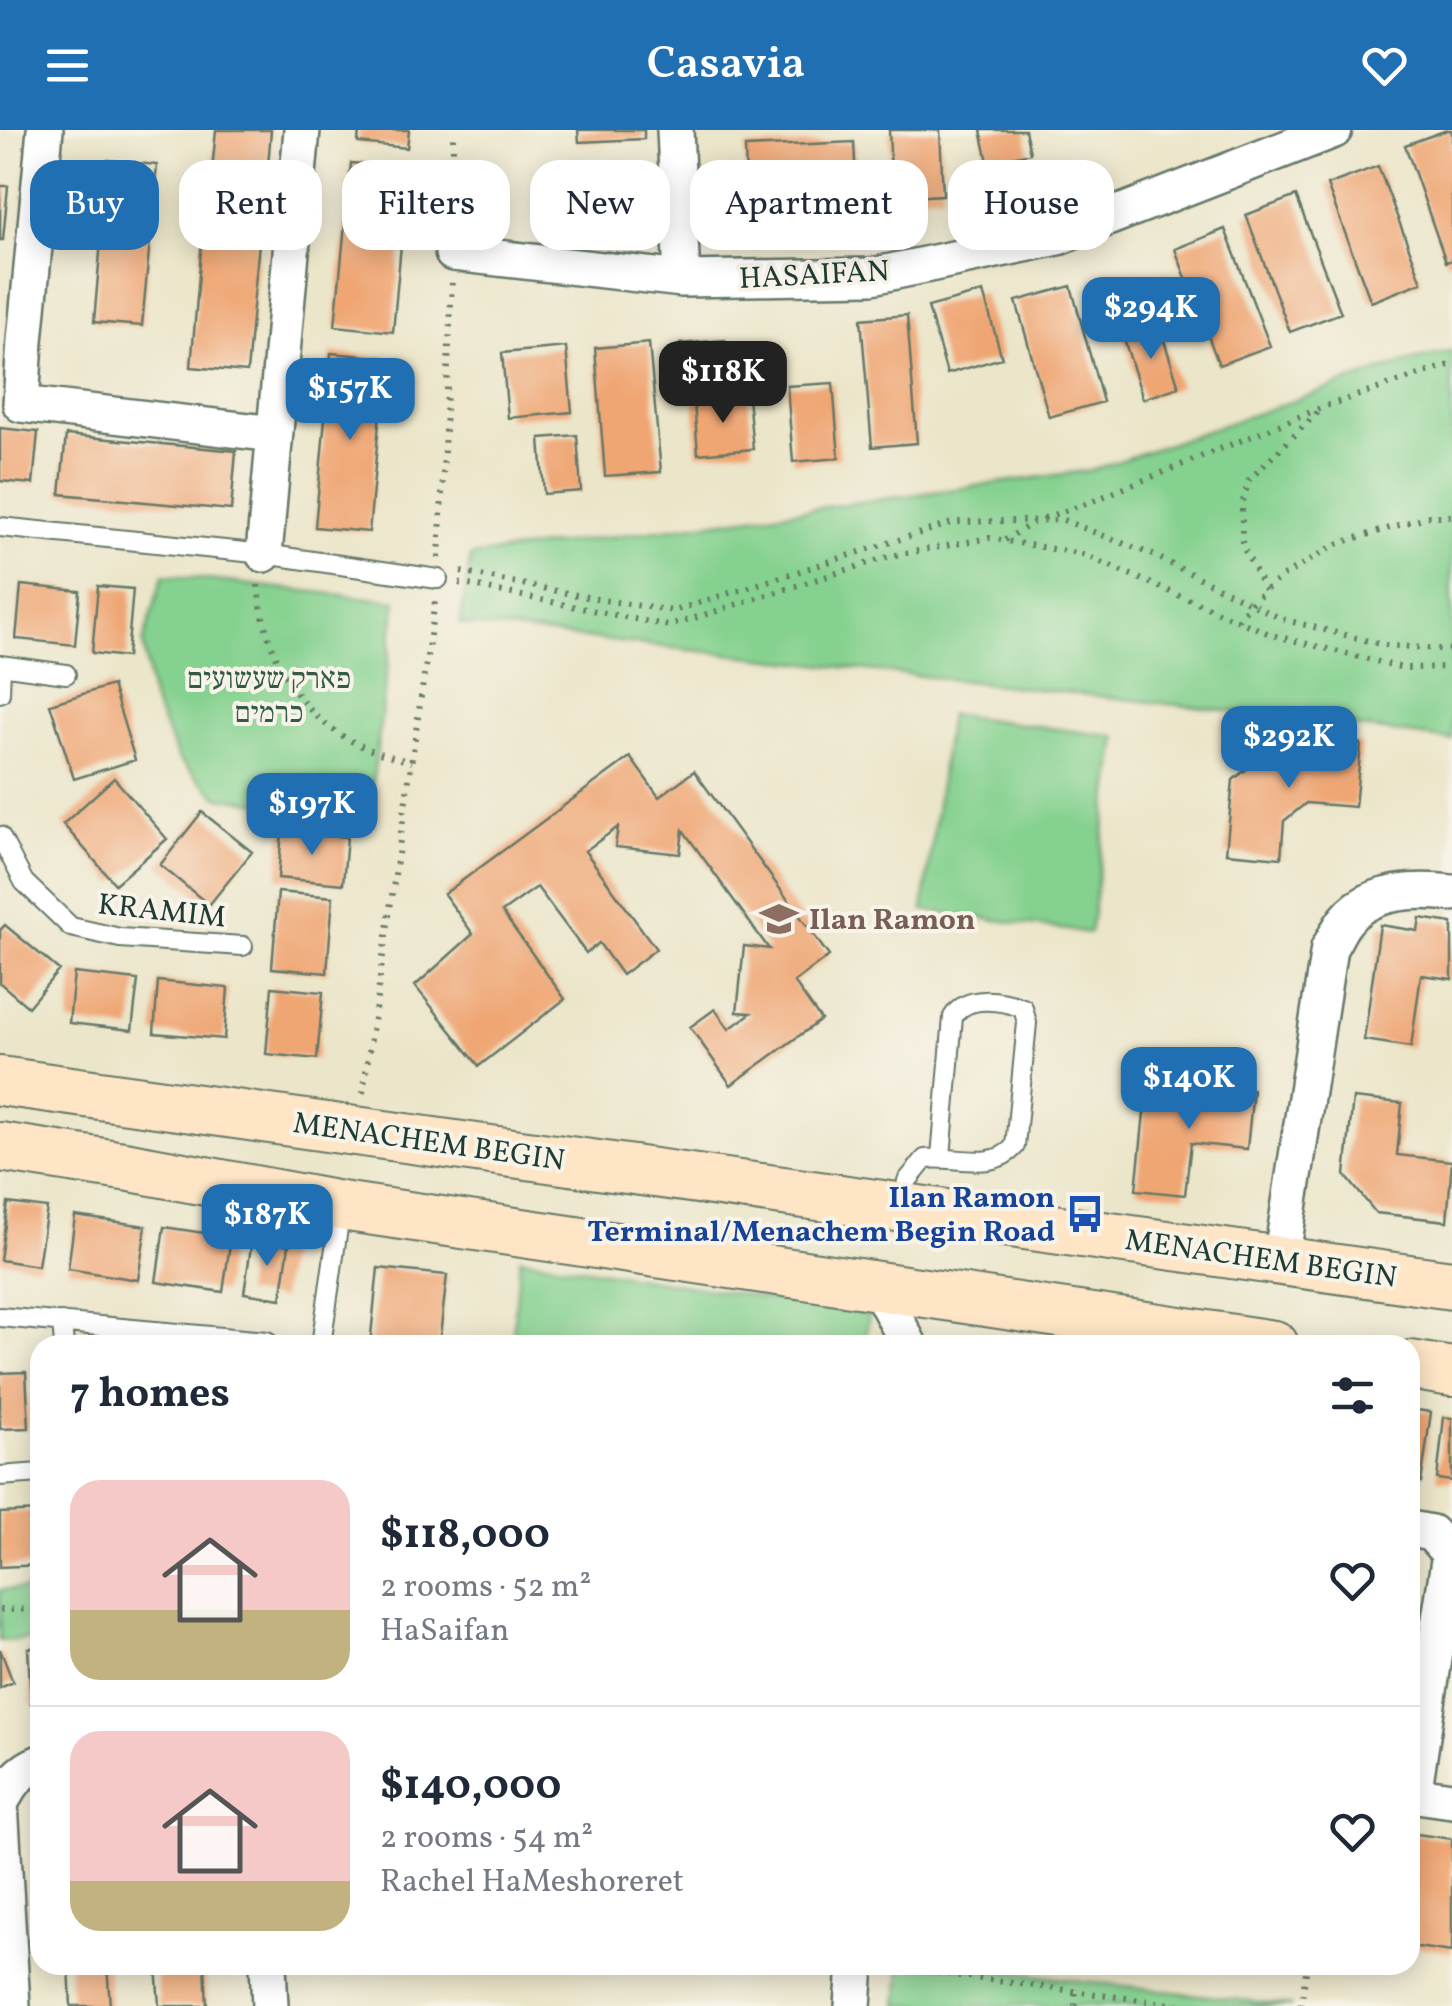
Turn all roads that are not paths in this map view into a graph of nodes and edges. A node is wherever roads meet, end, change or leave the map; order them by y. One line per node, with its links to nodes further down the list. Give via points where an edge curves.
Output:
1 (45, 130): 7 (street, via 21,404)
2 (302, 130): 7 (street)
3 (675, 130): 6 (street)
4 (1334, 130): 6 (street, HASAIFAN, via 1058,237 872,276)
5 (453, 253): 6 (street, HASAIFAN)
6 (682, 279)
7 (274, 434): 9 (street)
8 (0, 527): 9 (lane)
9 (264, 554): 10 (lane)
10 (438, 573)
11 (1, 665): 12 (lane); 13 (lane)
12 (66, 674)
13 (0, 693)
14 (0, 836): 16 (lane, KRAMIM, via 24,882 71,927 120,938)
15 (1452, 893): 22 (street, via 1380,896 1348,917 1330,948)
16 (243, 946)
17 (0, 1081): 21 (main road, MENACHEM BEGIN)
18 (0, 1146): 20 (main road)
19 (941, 1157): 19 (lane, via 990,1161 1015,1146 1028,1024 1023,1008 970,1001 959,1006); 21 (lane, via 925,1159 907,1180)
20 (340, 1206): 24 (main road); 30 (lane)
21 (902, 1208): 22 (main road, MENACHEM BEGIN)
22 (1281, 1261): 23 (main road, MENACHEM BEGIN)
23 (1452, 1285)
24 (878, 1286): 25 (main road); 31 (street)
25 (944, 1296): 32 (street); 33 (main road)
26 (0, 1318): 27 (lane)
27 (62, 1322): 28 (lane); 29 (lane)
28 (63, 1335)
29 (202, 1335)
30 (322, 1335)
31 (903, 1335)
32 (915, 1335)
33 (1207, 1335)
34 (1420, 1367): 35 (main road)
35 (1452, 1372)
36 (30, 1474): 37 (lane)
37 (0, 1476)
38 (1420, 1531): 39 (street, via 1431,1533 1450,1554)
39 (1420, 1744)
40 (30, 1767): 45 (street, via 0,1803)
41 (1420, 1796): 42 (street)
42 (1452, 1800)
43 (268, 1975): 46 (street)
44 (855, 1975): 47 (street)
45 (12, 2006)
46 (270, 2006)
47 (853, 2006)

